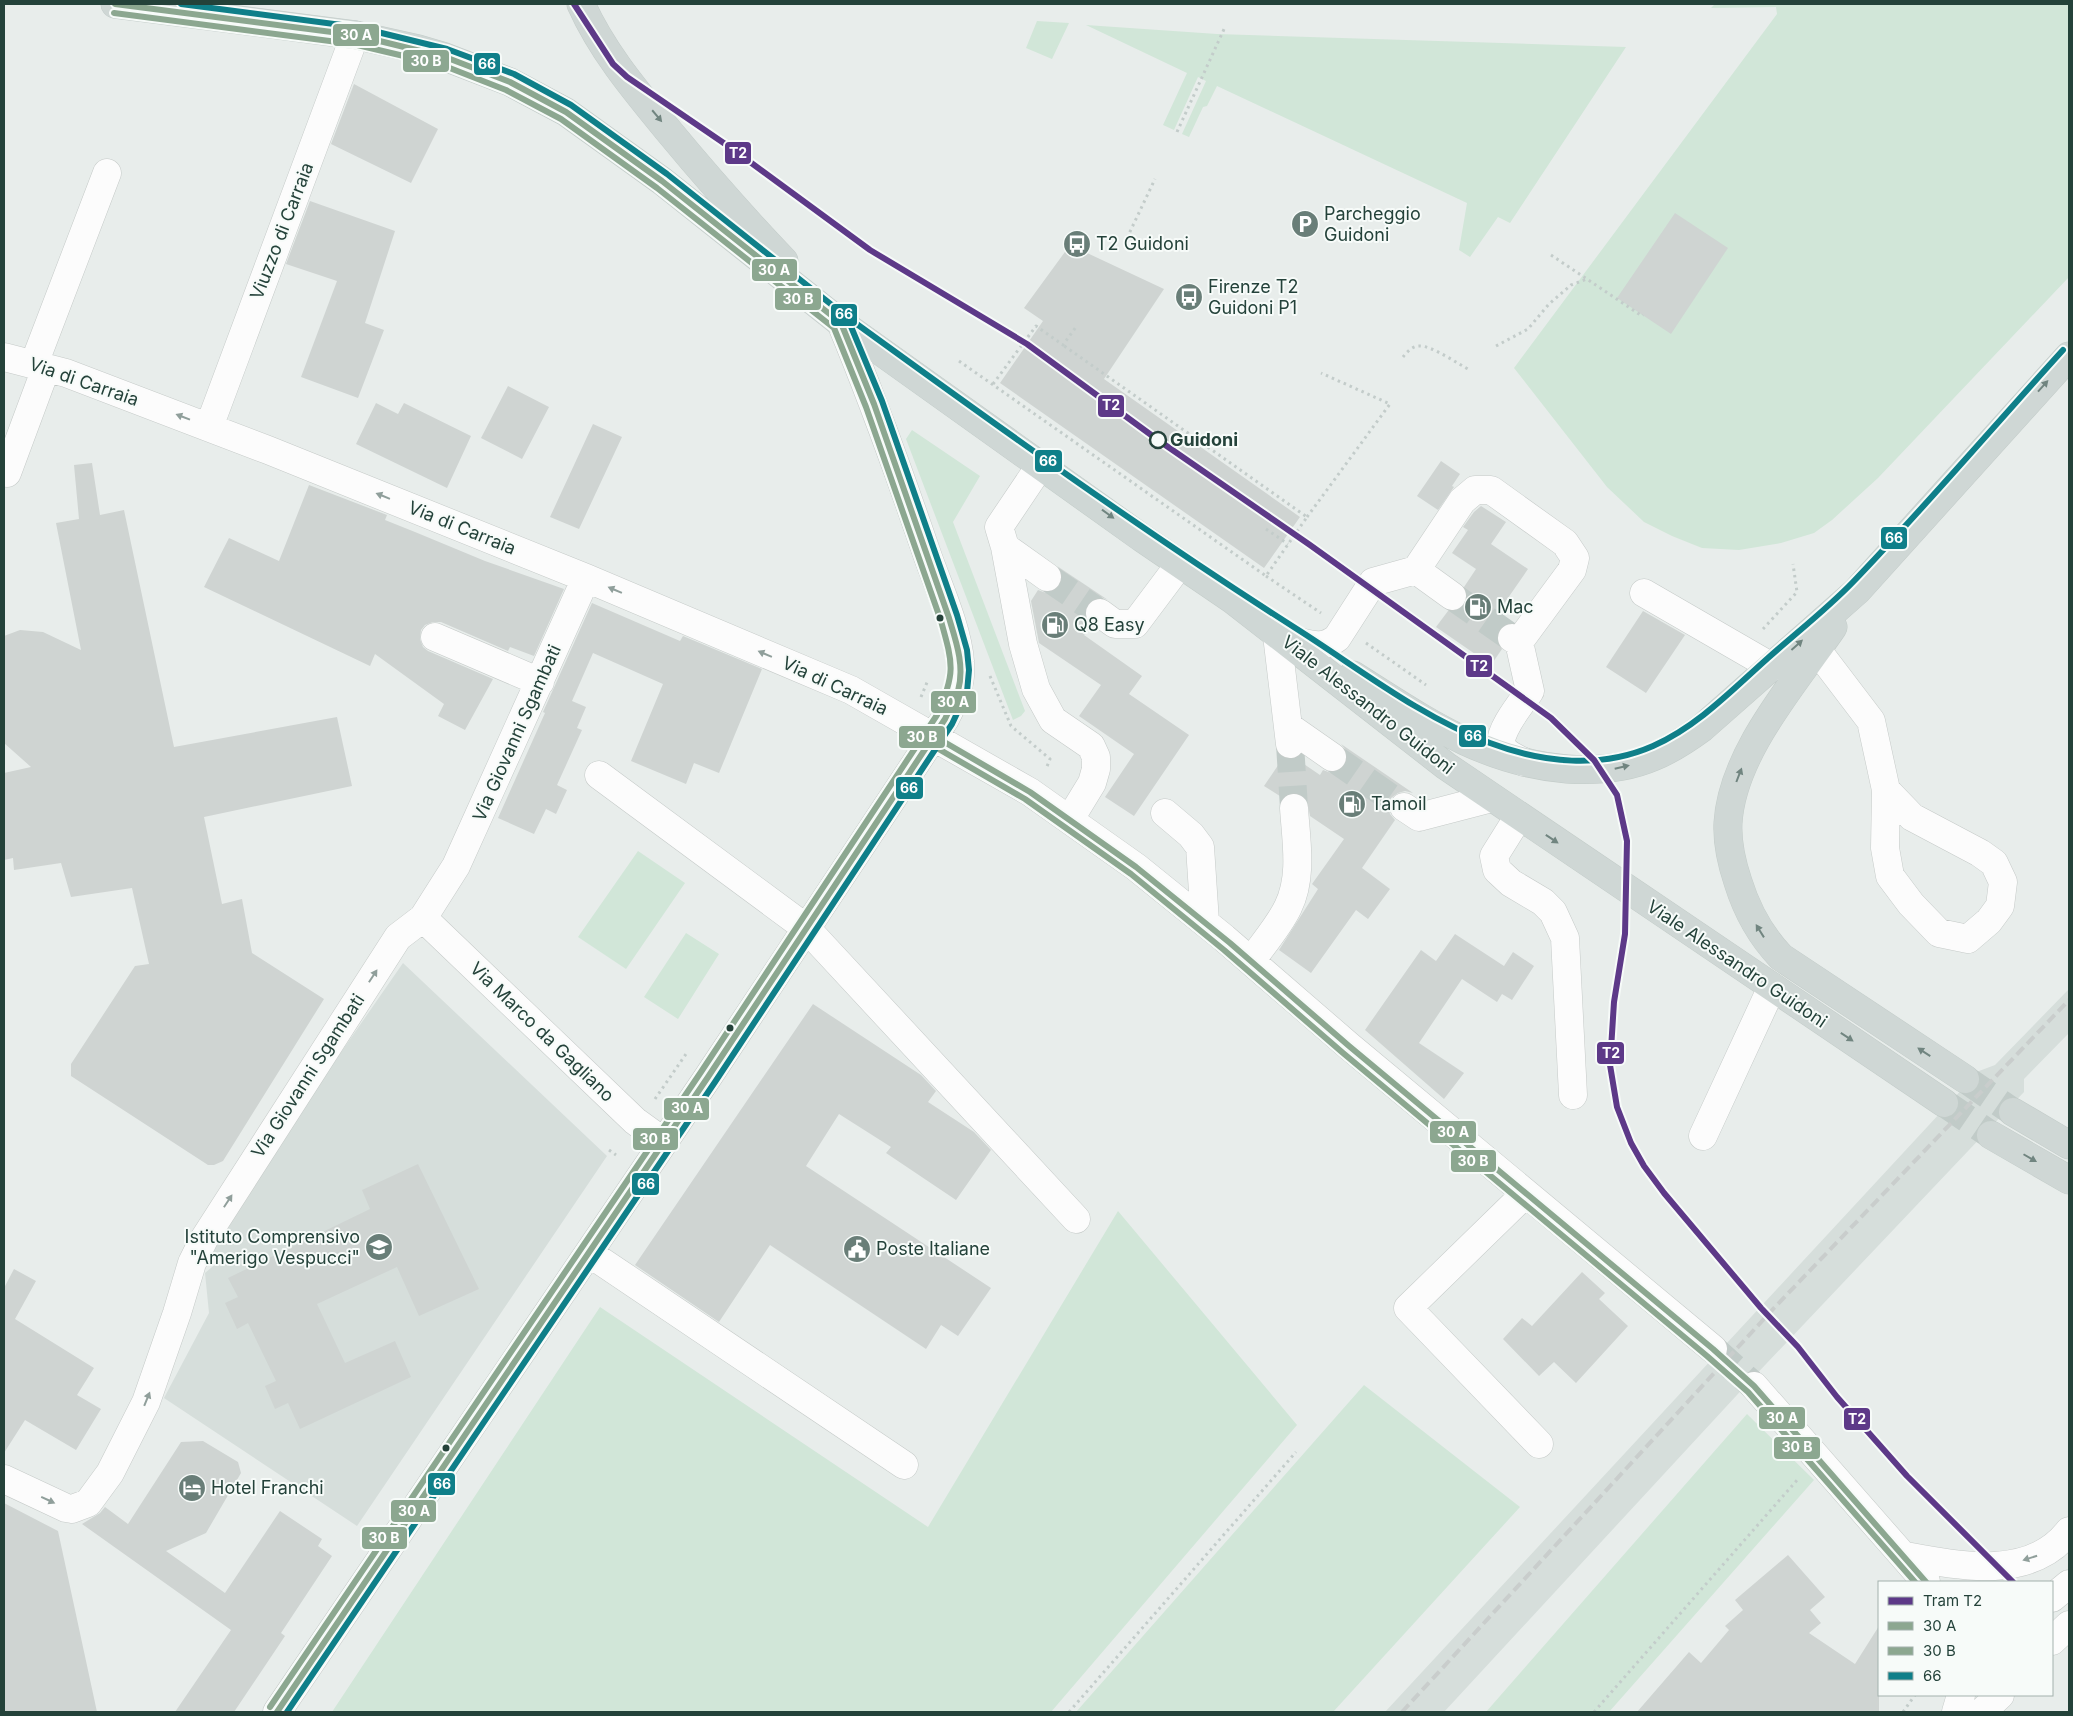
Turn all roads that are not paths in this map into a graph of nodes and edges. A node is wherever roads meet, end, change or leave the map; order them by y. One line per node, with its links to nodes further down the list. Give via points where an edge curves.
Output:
1 (115, 4): 3 (main road)
2 (581, 4): 5 (main road, one-way to 5, via 598,39 628,81 724,197)
3 (355, 35): 5 (main road, via 445,57 510,82 566,112 662,181); 9 (street, Viuzzo di Carraia)
4 (107, 173): 8 (street)
5 (841, 323): 10 (main road); 26 (street, via 874,404 959,652 958,690)
6 (2069, 356): 17 (main road, one-way to 6)
7 (4, 357): 8 (street, Via di Carraia)
8 (40, 366): 9 (street, Via di Carraia, one-way to 8); 11 (street)
9 (209, 426): 16 (street, Via di Carraia, one-way to 9)
10 (1040, 466): 12 (street, via 999,527); 13 (main road, one-way to 13)
11 (7, 473)
12 (1005, 547): 15 (street); 36 (street, via 1036,689 1053,720 1091,746 1096,757 1092,783)
13 (1180, 564): 20 (street, via 1136,624 1115,624); 22 (main road)
14 (1416, 570): 19 (street); 22 (street, via 1373,582 1337,638 1329,643 1320,646); 28 (street, via 1462,501 1475,490 1491,490 1565,543 1575,558 1572,570 1515,640 1530,691 1500,742 1510,755)
15 (1047, 577)
16 (586, 578): 25 (street, Via Giovanni Sgambati); 26 (street, Via di Carraia, one-way to 16, via 851,690)
17 (1857, 591): 23 (main road, Viale Alessandro Guidoni); 24 (main road, one-way to 17)
18 (1644, 593): 24 (street)
19 (1452, 596)
20 (1100, 613)
21 (435, 637): 25 (street)
22 (1289, 639): 27 (street, via 1290,735); 28 (main road, via 1433,726 1493,754); 31 (main road, Viale Alessandro Guidoni, via 1399,731)
23 (1817, 650): 30 (street, via 1871,722); 42 (main road, Viale Alessandro Guidoni, one-way to 23, via 1793,966 1771,946 1752,919 1735,872 1728,823 1735,789 1750,750)
24 (1772, 667): 28 (main road, one-way to 24, via 1593,770 1621,767 1653,758 1702,728)
25 (540, 682): 37 (street, Via Giovanni Sgambati, via 456,866)
26 (934, 736): 36 (street, Via di Carraia); 39 (street)
27 (1332, 757)
28 (1524, 762)
29 (600, 776): 39 (street)
30 (1886, 790): 30 (street, via 1912,818 1980,852 1994,863 2003,882 2000,906 1989,921 1968,939 1938,933 1890,876 1885,848)
31 (1492, 798): 32 (street, via 1419,817); 35 (main road, Viale Alessandro Guidoni)
32 (1404, 806)
33 (1294, 808): 40 (street, via 1298,868 1294,889 1288,907)
34 (1165, 813): 38 (street, via 1200,847)
35 (1519, 816): 41 (main road, Viale Alessandro Guidoni, one-way to 41); 43 (street, via 1494,856 1497,870 1553,912 1565,938)
36 (1070, 819): 38 (street, Via di Carraia)
37 (423, 918): 48 (street, Via Marco da Gagliano, via 635,1121); 58 (street, Via Giovanni Sgambati, one-way to 37, via 66,1508 88,1503 110,1473 146,1402 192,1263 204,1239 398,937)
38 (1204, 922): 40 (street, Via di Carraia)
39 (806, 928): 48 (street); 52 (street)
40 (1250, 961): 51 (street, Via di Carraia)
41 (1772, 988): 44 (main road, Viale Alessandro Guidoni, one-way to 44); 47 (street)
42 (1965, 1079)
43 (1573, 1095)
44 (1944, 1103)
45 (2013, 1112): 49 (main road)
46 (1992, 1135): 50 (main road, one-way to 50)
47 (1703, 1136)
48 (664, 1142): 53 (street)
49 (2069, 1145)
50 (2069, 1180)
51 (1525, 1194): 54 (street, Via di Carraia); 56 (street, via 1408,1308)
52 (1076, 1219)
53 (589, 1253): 57 (street); 68 (street)
54 (1713, 1349)
55 (1754, 1386): 60 (street)
56 (1539, 1444)
57 (904, 1465)
58 (4, 1479)
59 (2069, 1531): 60 (street, one-way to 60, via 2060,1542 2040,1555 1996,1566 1974,1567)
60 (1905, 1556): 61 (street)
61 (1925, 1581)
62 (2069, 1584): 63 (street)
63 (2053, 1597)
64 (2069, 1625): 65 (street)
65 (2053, 1640)
66 (1961, 1696): 69 (street)
67 (1999, 1696): 70 (street)
68 (277, 1712)
69 (1956, 1712)
70 (1982, 1712)

